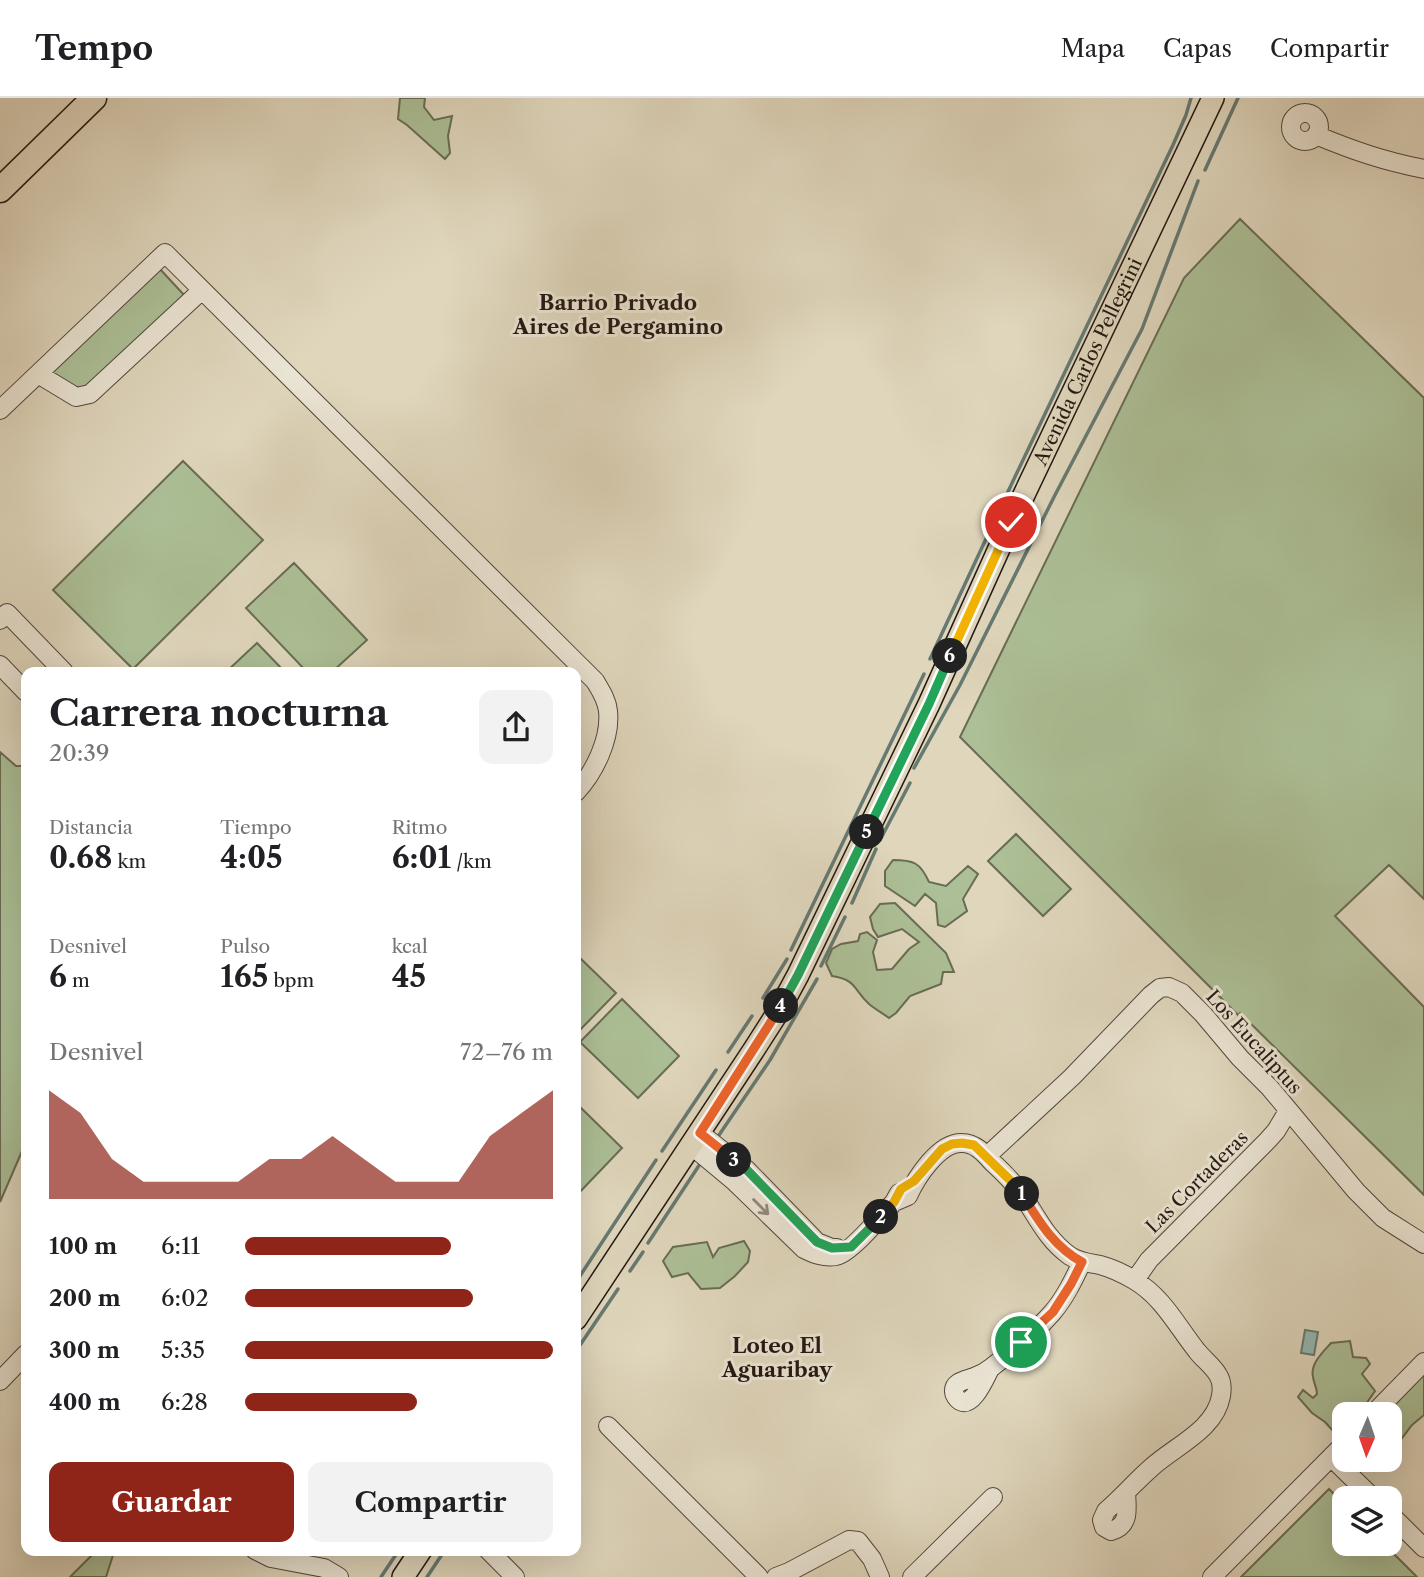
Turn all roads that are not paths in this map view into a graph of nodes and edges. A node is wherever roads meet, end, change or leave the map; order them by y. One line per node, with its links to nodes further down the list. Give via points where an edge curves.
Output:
1 (94, 98): 5 (highway)
2 (1213, 98): 17 (main road, Avenida Carlos Pellegrini, via 798,975)
3 (1317, 135): 4 (street, via 1356,152)
4 (1424, 169)
5 (0, 190)
6 (202, 290): 7 (street, via 90,394 76,397); 7 (street, via 165,254); 12 (street)
7 (38, 374): 8 (street)
8 (0, 410)
9 (0, 620): 11 (street, via 7,613)
10 (0, 665): 14 (street)
11 (59, 667)
12 (581, 667)
13 (581, 667): 15 (street, via 605,697 608,711 597,764)
14 (21, 687)
15 (581, 787)
16 (1288, 1111): 18 (street, Los Eucaliptus, via 1182,993 1160,988); 19 (street, Los Eucaliptus, via 1383,1218); 21 (street, Las Cortaderas, via 1268,1140 1149,1260)
17 (696, 1139): 18 (street, via 803,1249 818,1256 838,1256 851,1247 942,1149 962,1143 974,1145); 22 (main road, Avenida Carlos Pellegrini)
18 (987, 1156): 20 (street, via 1013,1183 1054,1241)
19 (1424, 1244)
20 (1082, 1262): 21 (street); 25 (street, via 1053,1312)
21 (1135, 1280): 30 (street, via 1158,1297 1176,1319 1218,1376 1221,1396 1206,1424 1153,1465)
22 (581, 1312)
23 (21, 1359): 26 (street)
24 (1424, 1362): 27 (street)
25 (990, 1369)
26 (0, 1381)
27 (1385, 1402)
28 (608, 1426): 42 (street)
29 (1332, 1456): 47 (street)
30 (1126, 1493)
31 (993, 1497): 46 (street)
32 (1402, 1526): 34 (street)
33 (838, 1546): 43 (street); 44 (street); 45 (street, via 858,1541)
34 (1424, 1548)
35 (279, 1556): 39 (street, via 324,1568)
36 (325, 1556): 39 (street)
37 (417, 1556): 40 (main road)
38 (494, 1556): 41 (street)
39 (339, 1577)
40 (403, 1577)
41 (515, 1577)
42 (759, 1577)
43 (776, 1577)
44 (799, 1577)
45 (880, 1577)
46 (912, 1577)
47 (1212, 1577)

